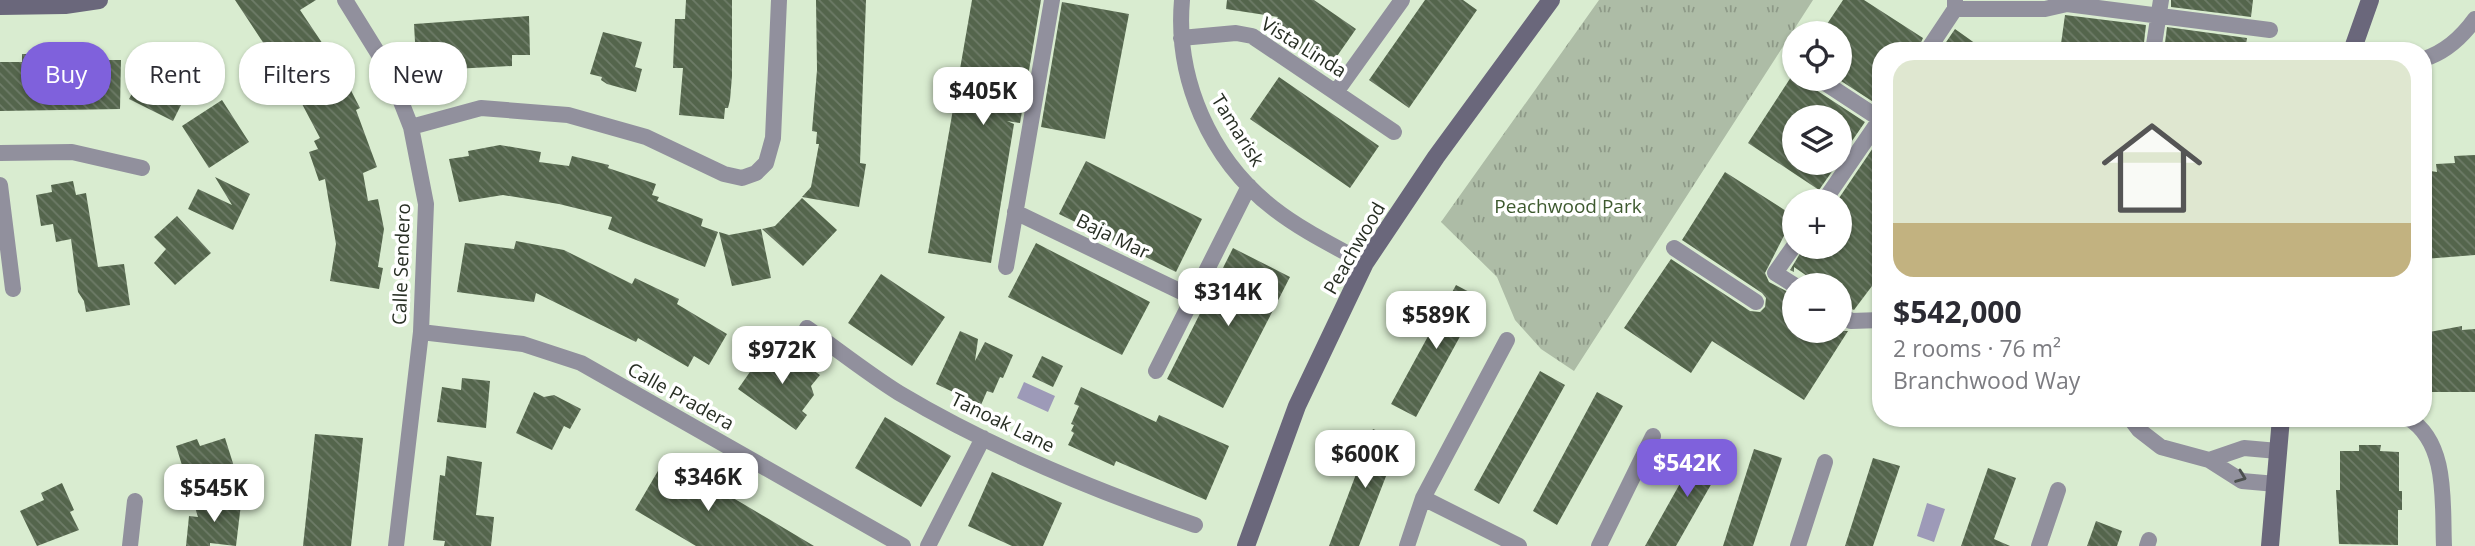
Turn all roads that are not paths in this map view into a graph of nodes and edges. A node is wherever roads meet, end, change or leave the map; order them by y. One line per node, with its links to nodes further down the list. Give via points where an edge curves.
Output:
1 (99, 0): 10 (street)
2 (345, 0): 23 (street, Calle Sendero, via 389,71)
3 (779, 0): 23 (street, via 773,138 766,163 742,178 646,137 568,115 481,108)
4 (1052, 0): 31 (street)
5 (1182, 0): 14 (street, Tamarisk)
6 (1402, 0): 21 (street)
7 (1551, 0): 34 (street, Peachwood)
8 (2370, 0): 18 (street)
9 (1955, 5): 11 (street); 16 (street)
10 (0, 6)
11 (2160, 8): 13 (street); 17 (street)
12 (2475, 19): 15 (street)
13 (2270, 30)
14 (1181, 38): 21 (street, Vista Linda, via 1252,36); 29 (street, Tamarisk, via 1186,78 1197,105 1226,158)
15 (2470, 40): 19 (street)
16 (1932, 42)
17 (2154, 42)
18 (2357, 42)
19 (2432, 56)
20 (1838, 91): 22 (street)
21 (1336, 92): 24 (street, Vista Linda)
22 (1872, 113)
23 (411, 127): 43 (street, Calle Sendero, via 426,204)
24 (1394, 132)
25 (1872, 132): 30 (street)
26 (0, 153): 27 (street, via 72,152)
27 (142, 168)
28 (0, 185): 37 (street)
29 (1249, 186): 34 (street, Tamarisk, via 1299,225); 38 (street)
30 (1832, 189)
31 (1015, 212): 35 (street); 38 (street, Baja Mar)
32 (1674, 248): 39 (street)
33 (1785, 259): 36 (street, via 1775,273)
34 (1365, 263): 63 (street, Peachwood, via 1297,406)
35 (1006, 267)
36 (1782, 277)
37 (13, 289)
38 (1192, 297): 45 (street)
39 (1756, 302)
40 (1872, 320): 41 (street)
41 (1852, 321)
42 (807, 328): 50 (street, Tanoak Lane, via 898,392)
43 (421, 332): 60 (street, Calle Sendero); 61 (street, Calle Pradera, via 523,344 580,363)
44 (1507, 340): 56 (street)
45 (1156, 371)
46 (2137, 427): 52 (street, via 2161,447)
47 (2280, 427): 51 (street)
48 (2419, 427): 70 (street, via 2437,456)
49 (1653, 436): 66 (street)
50 (983, 438): 58 (street, Tanoak Lane, via 1114,497); 62 (street)
51 (2278, 451): 52 (street, via 2244,448); 54 (street)
52 (2209, 460): 54 (street, one-way to 54, via 2242,481)
53 (1825, 462): 67 (street)
54 (2276, 484): 69 (street)
55 (2058, 490): 68 (street)
56 (1423, 498): 64 (street); 65 (street)
57 (135, 501): 59 (street)
58 (1195, 525)
59 (130, 546)
60 (396, 546)
61 (904, 546)
62 (928, 546)
63 (1246, 546)
64 (1406, 546)
65 (1519, 546)
66 (1600, 546)
67 (1798, 546)
68 (2039, 546)
69 (2270, 546)
70 (2444, 546)

